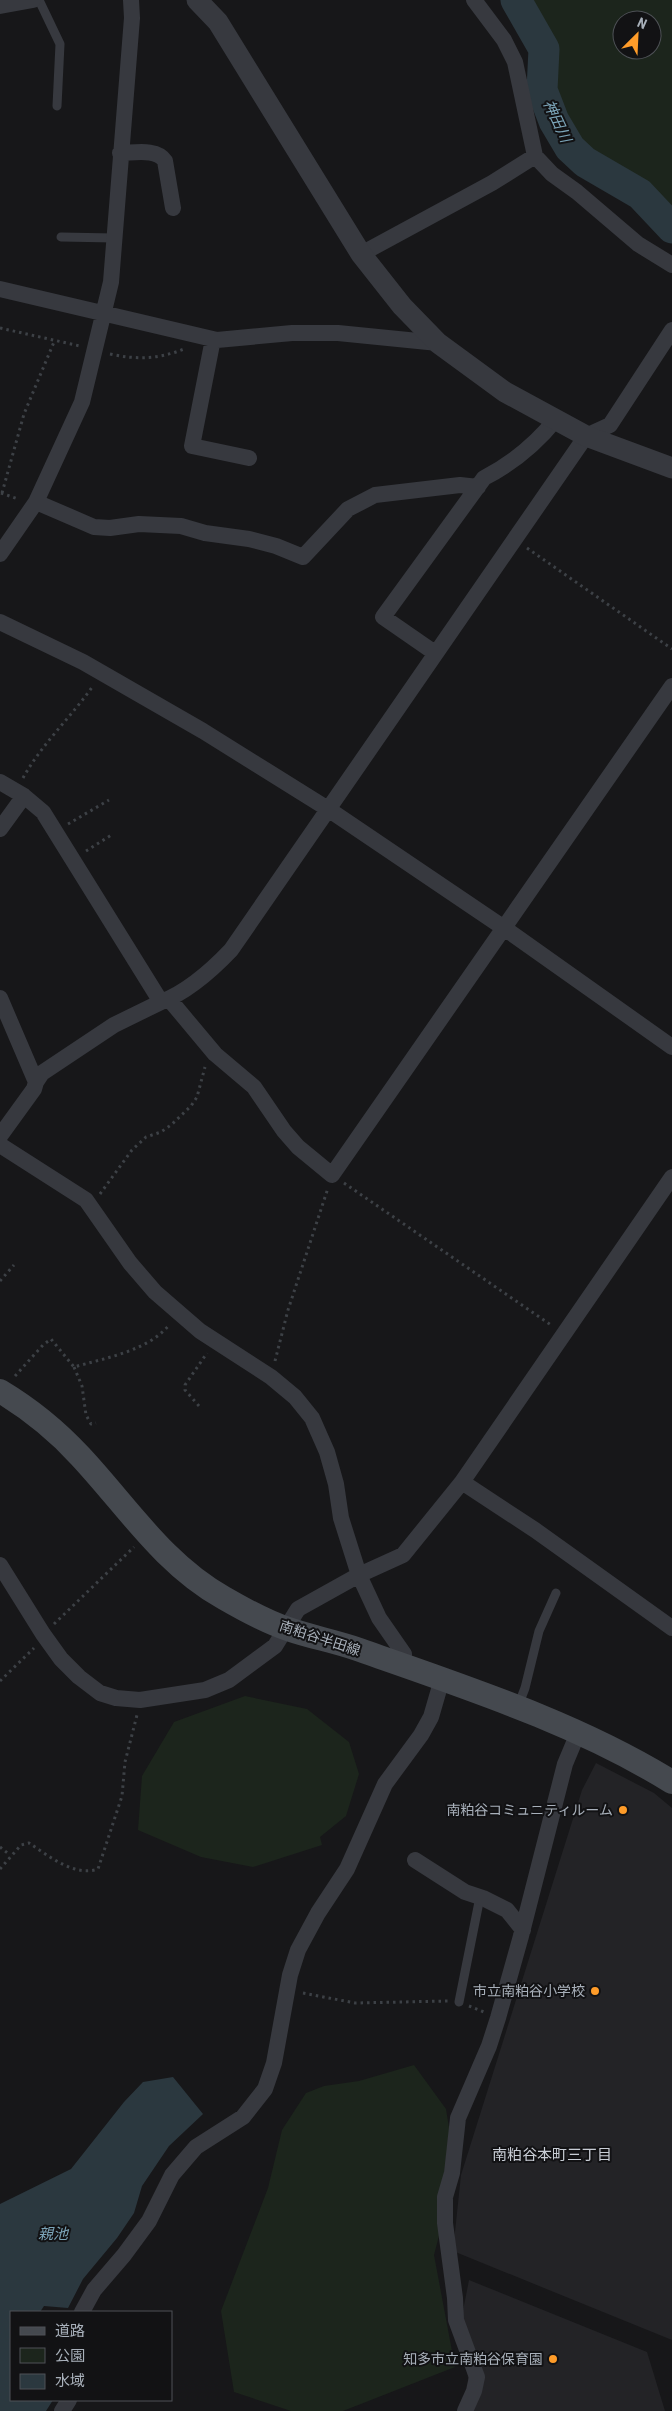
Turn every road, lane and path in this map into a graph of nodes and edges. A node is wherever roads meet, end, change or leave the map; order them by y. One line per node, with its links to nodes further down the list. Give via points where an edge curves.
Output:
1 (33, 0): 6 (street)
2 (39, 0): 7 (lane, via 60,44)
3 (131, 0): 8 (street)
4 (197, 0): 13 (street, via 218,22)
5 (474, 0): 9 (street, via 504,40 515,62)
6 (0, 6)
7 (57, 106)
8 (120, 153): 10 (street, via 154,153 162,157); 12 (street)
9 (535, 156): 13 (street); 14 (street, via 552,174 638,244)
10 (173, 208)
11 (61, 236): 12 (lane)
12 (114, 238): 16 (street, via 111,282)
13 (361, 254): 20 (street, via 402,306)
14 (672, 265)
15 (0, 290): 16 (street)
16 (104, 315): 18 (street); 27 (street, via 82,402)
17 (672, 330): 22 (street, via 610,425)
18 (213, 339): 20 (street, via 338,333); 23 (street, via 192,446)
19 (54, 342): 26 (path, via 24,414)
20 (438, 343): 21 (street, via 506,392)
21 (556, 419): 22 (street); 25 (street, via 540,439 503,468 484,478)
22 (586, 436): 24 (street); 28 (street)
23 (248, 458)
24 (672, 468)
25 (478, 486): 27 (street, via 460,485 375,495 348,510 303,557 249,539 205,534 181,526 94,527); 32 (street, via 383,618)
26 (2, 493)
27 (36, 502): 29 (street)
28 (514, 539): 31 (path); 32 (street)
29 (0, 554)
30 (0, 622): 33 (street)
31 (672, 649)
32 (434, 653): 38 (street)
33 (102, 673): 36 (path, via 24,776); 38 (street)
34 (672, 686): 43 (street)
35 (0, 782): 36 (street)
36 (20, 794): 39 (street); 40 (street, via 43,812)
37 (109, 800): 40 (path)
38 (328, 809): 43 (street); 45 (street, via 231,950 217,965)
39 (0, 828)
40 (57, 833): 42 (street)
41 (113, 834): 42 (path)
42 (74, 864): 45 (street)
43 (504, 928): 46 (street); 51 (street)
44 (0, 998): 48 (street)
45 (165, 1000): 47 (street); 48 (street, via 114,1025 42,1073)
46 (672, 1047)
47 (215, 1054): 51 (street, via 254,1087 298,1147); 53 (path, via 204,1069 197,1097 191,1106 171,1125 146,1137 132,1150)
48 (36, 1082): 49 (street)
49 (0, 1136)
50 (0, 1145): 53 (street, via 86,1200)
51 (332, 1175): 57 (path); 60 (path, via 288,1310)
52 (672, 1177): 57 (street)
53 (90, 1206): 56 (street, via 130,1263)
54 (14, 1265): 55 (path)
55 (0, 1281)
56 (179, 1313): 58 (street); 59 (path, via 162,1334 127,1351)
57 (564, 1334): 64 (street)
58 (216, 1340): 60 (street); 62 (path, via 185,1385 185,1390)
59 (74, 1367): 61 (path, via 51,1340 42,1345); 63 (path, via 82,1386 86,1415 91,1424)
60 (272, 1377): 67 (street, via 312,1418 327,1452 341,1518)
61 (1, 1392): 65 (main road, 南粕谷半田線, via 53,1429)
62 (199, 1406)
63 (96, 1423)
64 (462, 1482): 67 (street, via 403,1555); 69 (street)
65 (147, 1534): 70 (main road, 南粕谷半田線, via 192,1577 223,1598); 71 (path)
66 (0, 1565): 71 (street)
67 (359, 1575): 70 (street, via 298,1609); 72 (street, via 379,1618 404,1654)
68 (556, 1593): 76 (lane, via 539,1630)
69 (672, 1628)
70 (287, 1629): 72 (main road, 南粕谷半田線, via 334,1641); 75 (street, via 274,1646 229,1680 205,1690)
71 (44, 1636): 74 (path); 75 (street, via 79,1677 100,1693)
72 (403, 1666): 73 (main road, 南粕谷半田線)
73 (442, 1679): 76 (main road, 南粕谷半田線); 85 (street, via 431,1717 384,1784 347,1869 298,1950)
74 (0, 1681)
75 (140, 1700): 80 (path, via 125,1762 122,1796 98,1869 89,1872 76,1870 29,1843 21,1845)
76 (518, 1707): 77 (main road, 南粕谷半田線)
77 (578, 1733): 78 (main road, 南粕谷半田線); 84 (street, via 565,1764)
78 (672, 1782)
79 (0, 1847): 80 (path)
80 (10, 1855): 82 (path)
81 (415, 1860): 83 (street, via 464,1892)
82 (0, 1869)
83 (480, 1897): 84 (street, via 506,1910); 86 (lane)
84 (523, 1930): 87 (street)
85 (287, 1988): 86 (path, via 354,2003); 88 (street, via 274,2063 265,2089 243,2117 196,2147 172,2175 149,2221 94,2290)
86 (460, 2002): 87 (path)
87 (498, 2018): 89 (street, via 458,2118 452,2173 445,2197 456,2320 477,2377)
88 (83, 2311)
89 (465, 2411)

